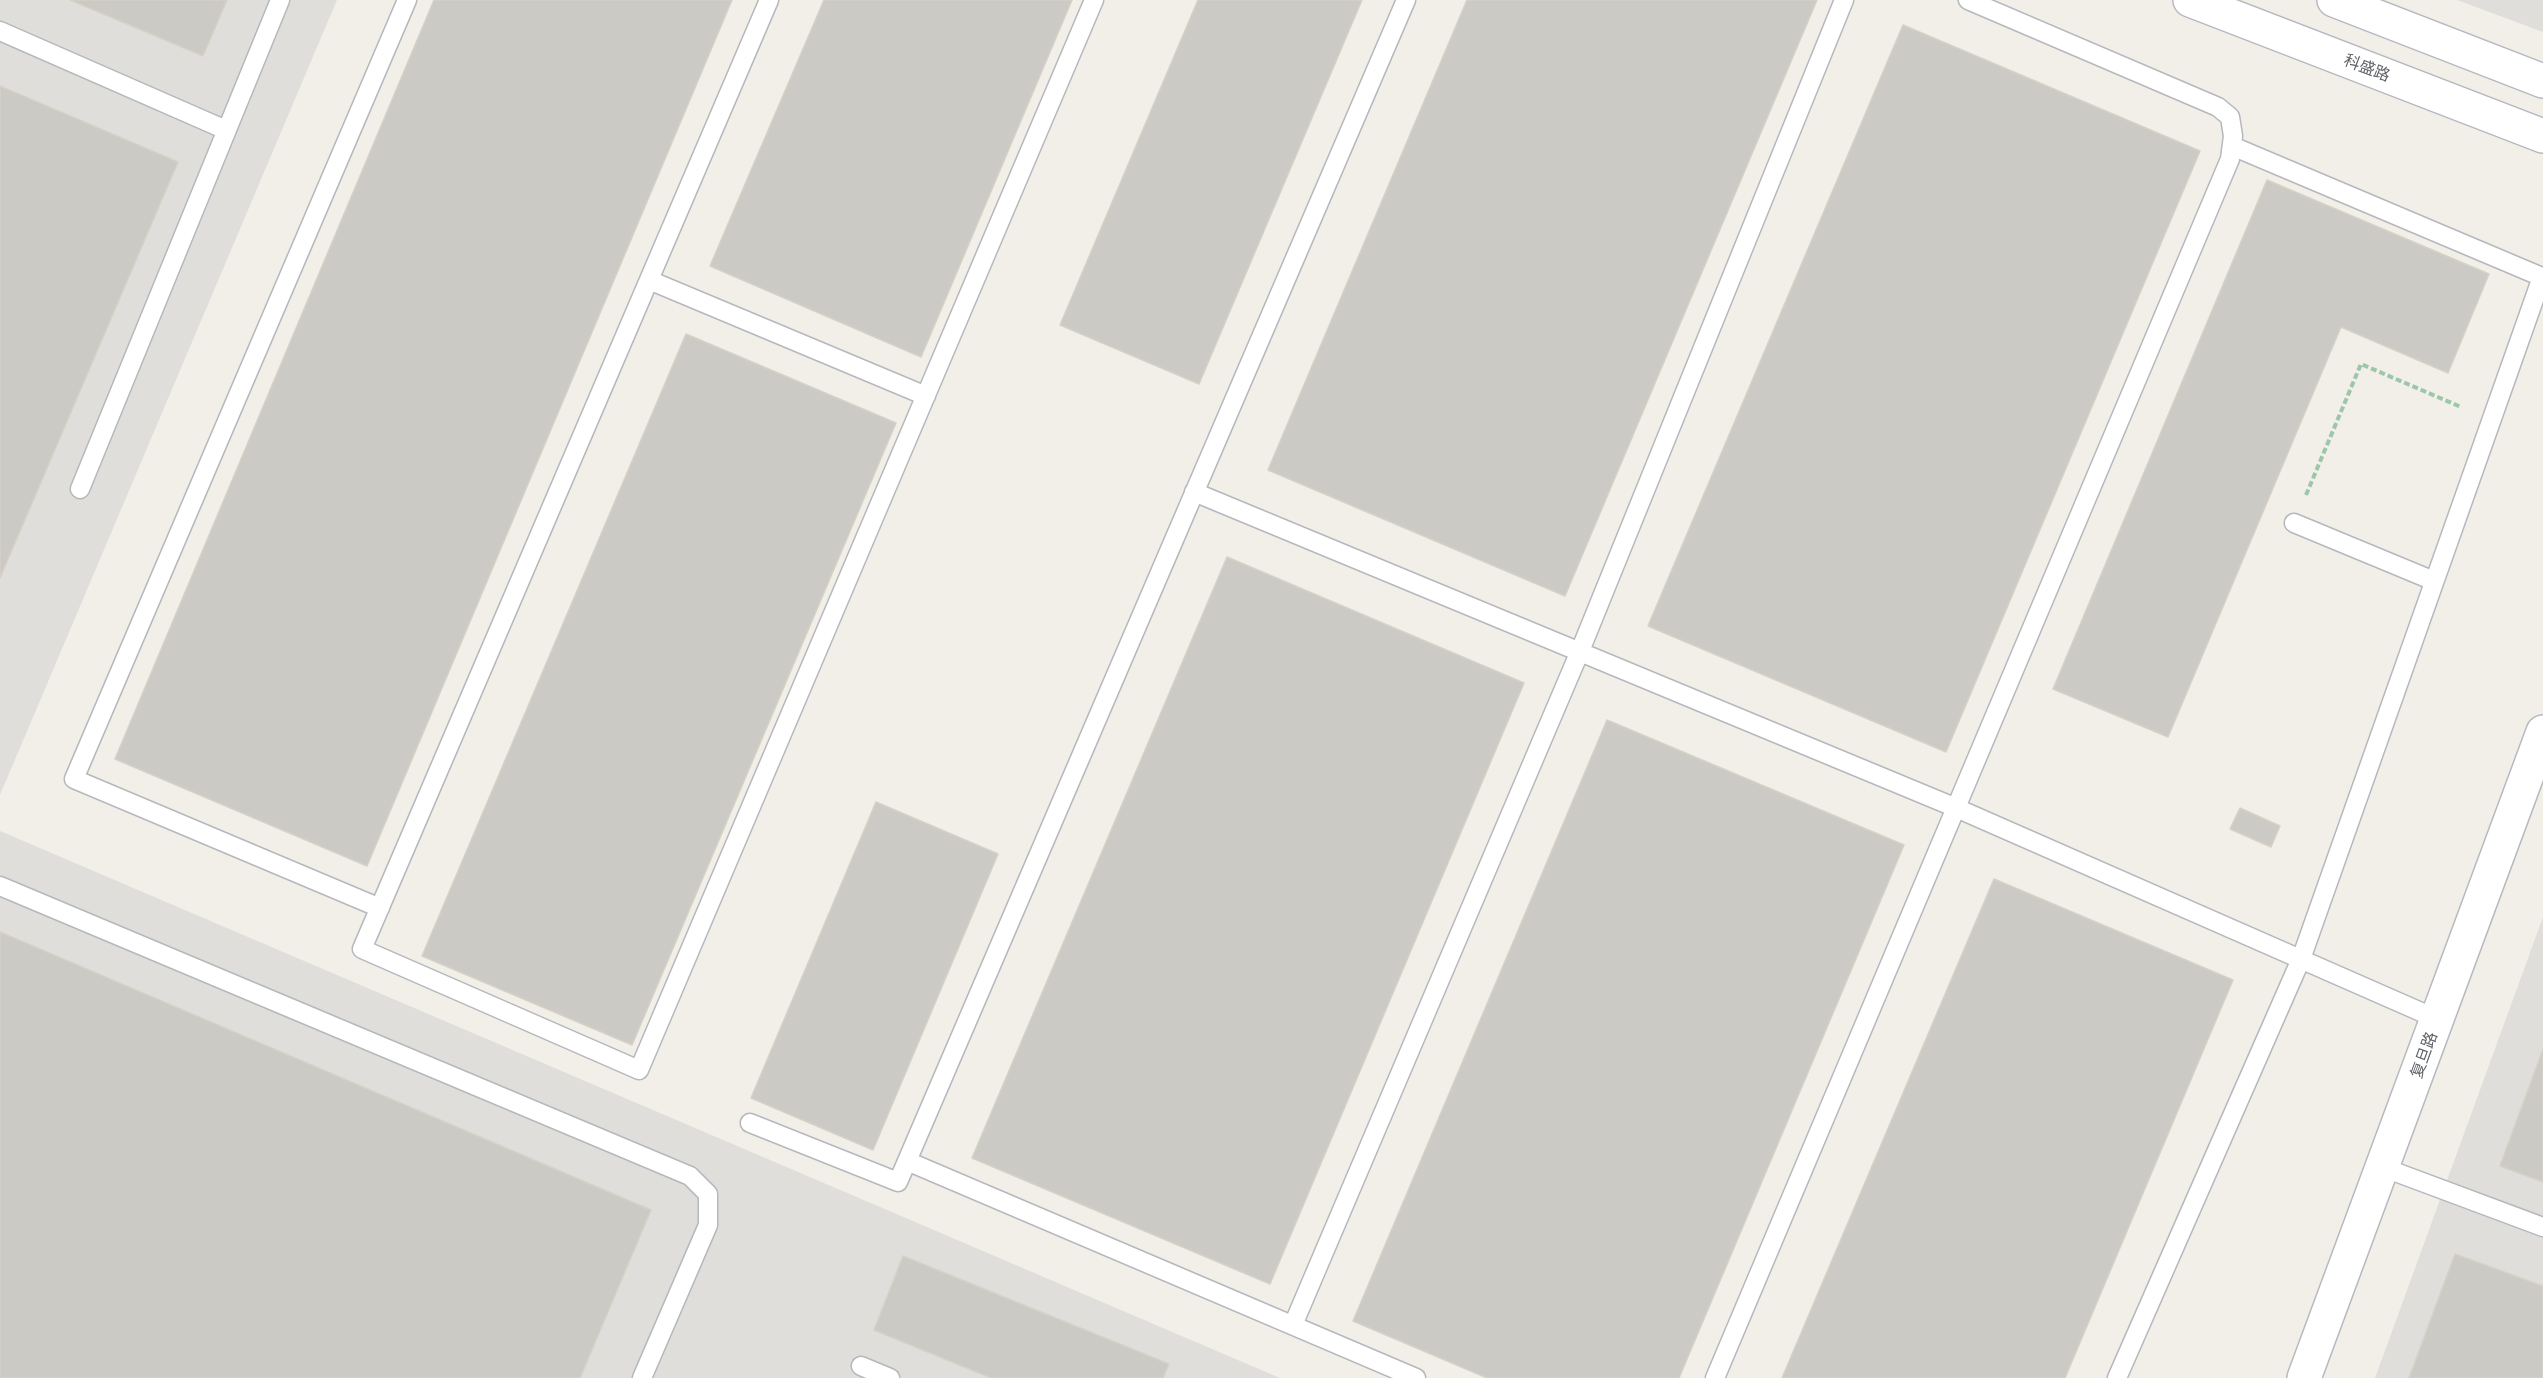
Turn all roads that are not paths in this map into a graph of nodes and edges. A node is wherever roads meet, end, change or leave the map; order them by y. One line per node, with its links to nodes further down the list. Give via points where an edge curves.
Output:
1 (280, 0): 12 (lane)
2 (406, 0): 25 (lane, via 74,779)
3 (769, 0): 15 (lane)
4 (1094, 0): 16 (lane)
5 (1406, 0): 18 (lane)
6 (1844, 0): 21 (lane)
7 (1968, 0): 14 (lane, via 2218,108 2230,117)
8 (2190, 0): 13 (street, 科盛路)
9 (2334, 0): 11 (street)
10 (0, 31): 12 (lane)
11 (2543, 81)
12 (226, 130): 17 (lane)
13 (2543, 136)
14 (2232, 146): 20 (lane, via 2542,277); 23 (lane, via 2230,159)
15 (649, 280): 16 (lane); 25 (lane)
16 (926, 396): 25 (lane, via 639,1070 362,949)
17 (80, 489)
18 (1194, 492): 21 (lane); 29 (lane)
19 (2294, 523): 20 (lane)
20 (2434, 581): 26 (lane)
21 (1580, 651): 23 (lane); 32 (lane)
22 (2543, 732): 27 (street, 复旦路)
23 (1954, 807): 26 (lane); 37 (lane)
24 (0, 886): 34 (lane, via 690,1176 708,1194 708,1225)
25 (380, 908)
26 (2301, 958): 27 (lane); 38 (lane)
27 (2437, 1019): 30 (street, 复旦路)
28 (750, 1123): 29 (lane, via 898,1182)
29 (907, 1161): 32 (lane)
30 (2382, 1167): 31 (lane); 39 (street, 复旦路)
31 (2543, 1227)
32 (1293, 1325): 36 (lane)
33 (861, 1366): 35 (lane)
34 (642, 1378)
35 (890, 1378)
36 (1416, 1378)
37 (1715, 1378)
38 (2117, 1378)
39 (2304, 1378)

